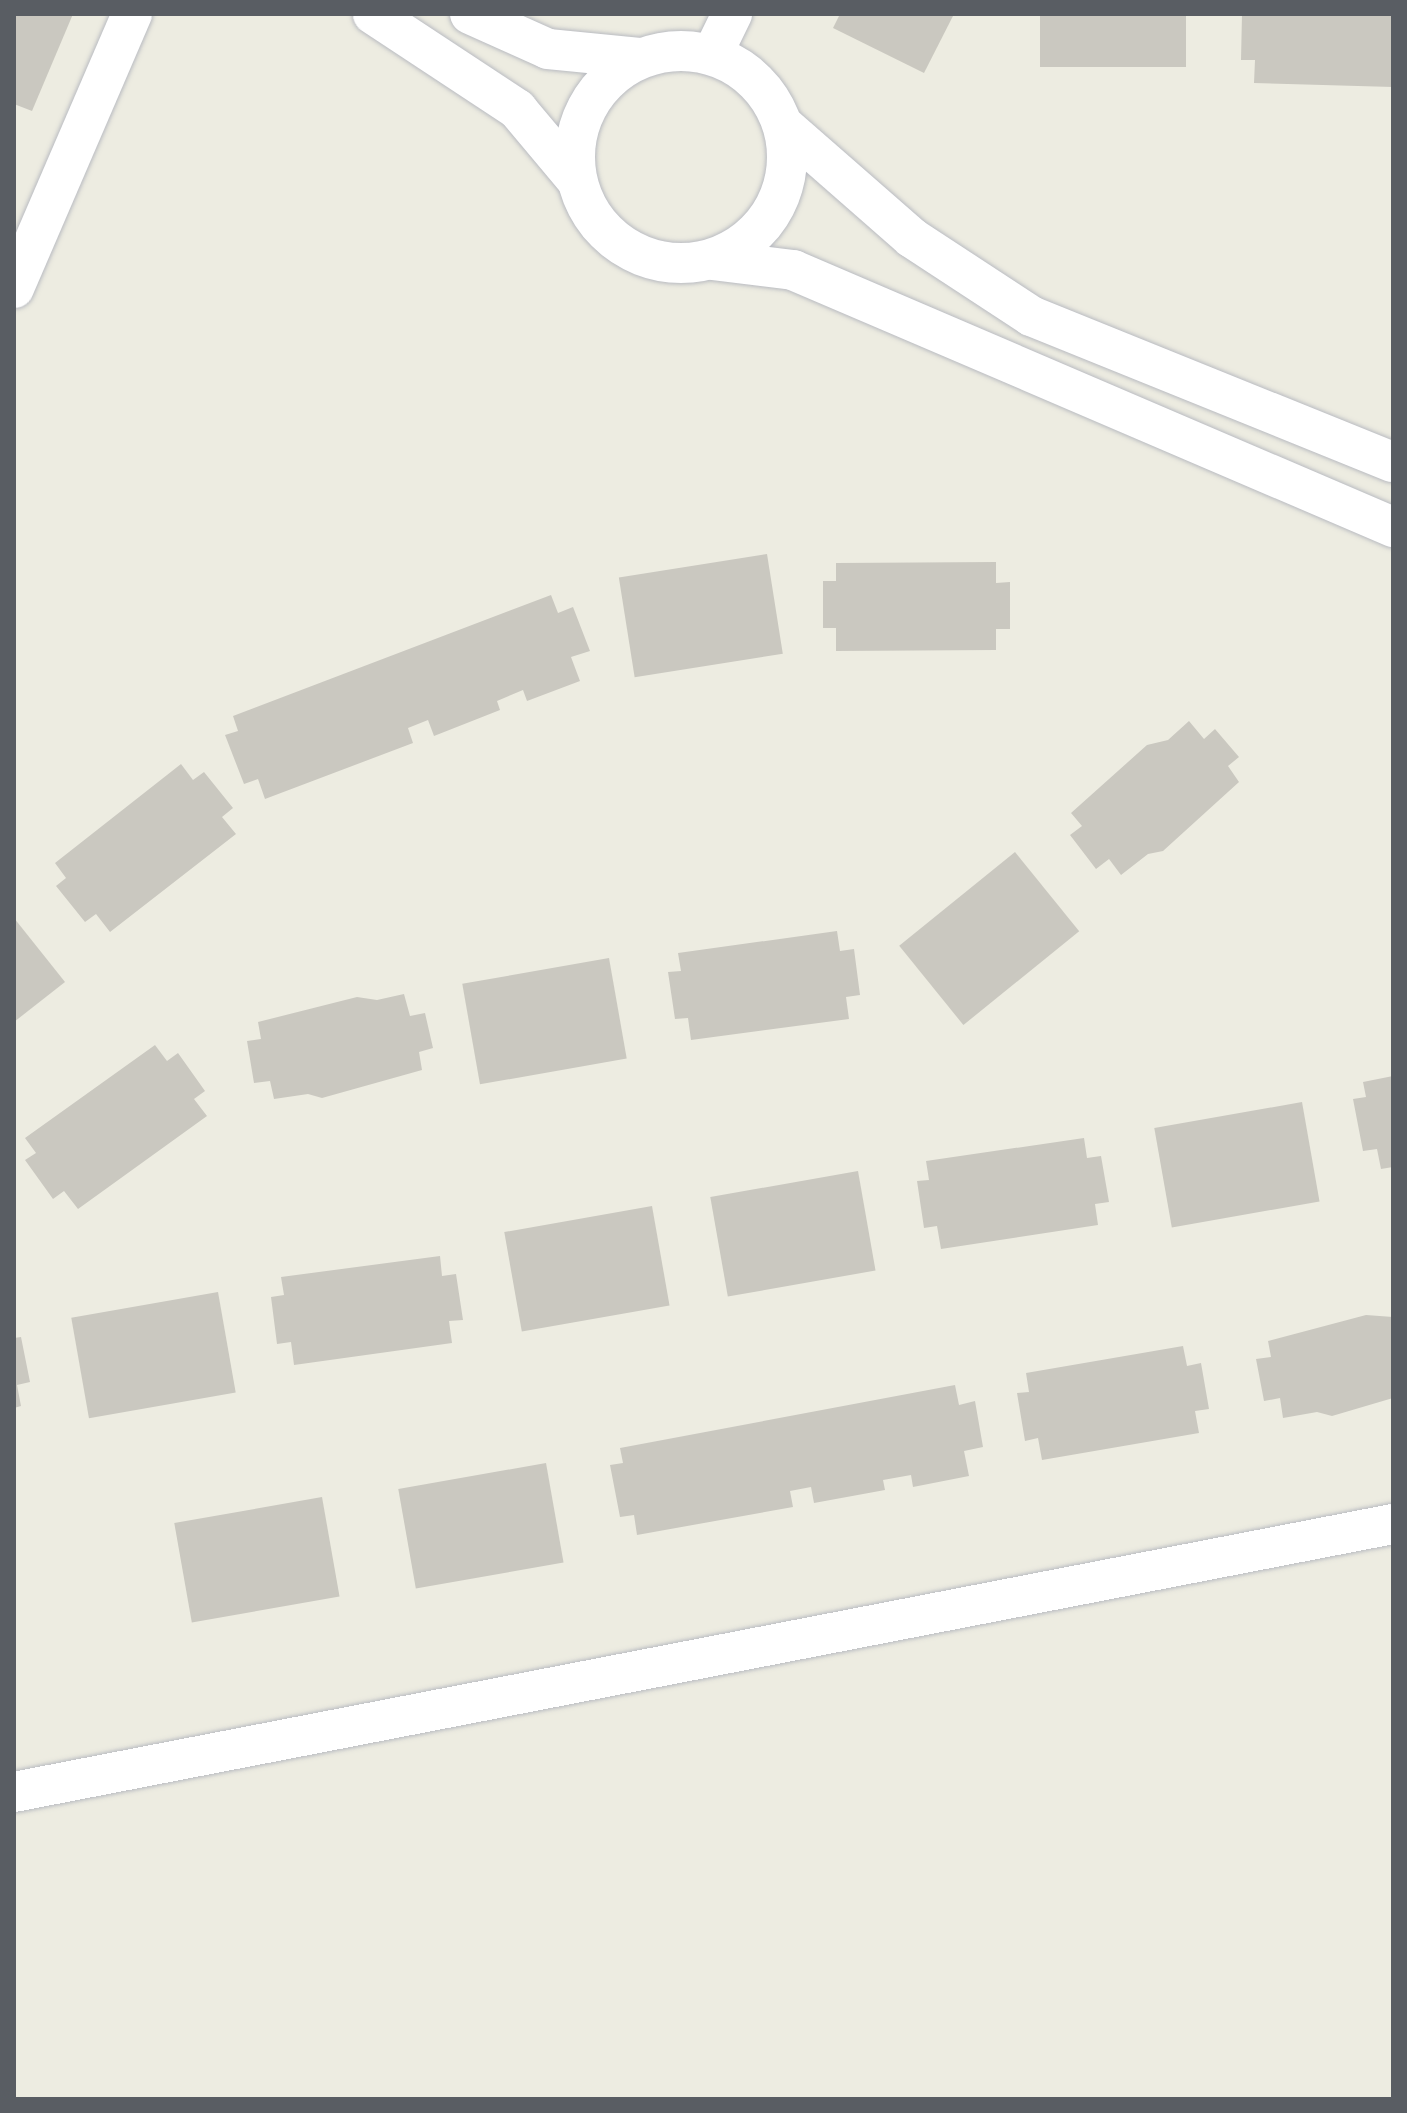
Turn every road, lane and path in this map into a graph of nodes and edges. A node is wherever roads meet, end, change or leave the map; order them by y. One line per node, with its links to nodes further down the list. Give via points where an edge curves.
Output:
1 (132, 14): 10 (street)
2 (373, 14): 8 (street, via 517,109)
3 (470, 14): 6 (street, via 548,49)
4 (732, 14): 5 (street)
5 (712, 55): 6 (street, via 676,50); 7 (street, via 745,71 768,95)
6 (640, 58): 8 (street, via 608,78 586,107 575,142)
7 (783, 125): 9 (street, via 788,159 767,222 742,245); 11 (street, via 912,238 1031,316)
8 (575, 178): 9 (street, via 588,213 612,240 645,258 678,265)
9 (712, 260): 12 (street, via 793,270)
10 (14, 288)
11 (1393, 462)
12 (1393, 527)
13 (1393, 1524): 14 (street)
14 (14, 1792)

